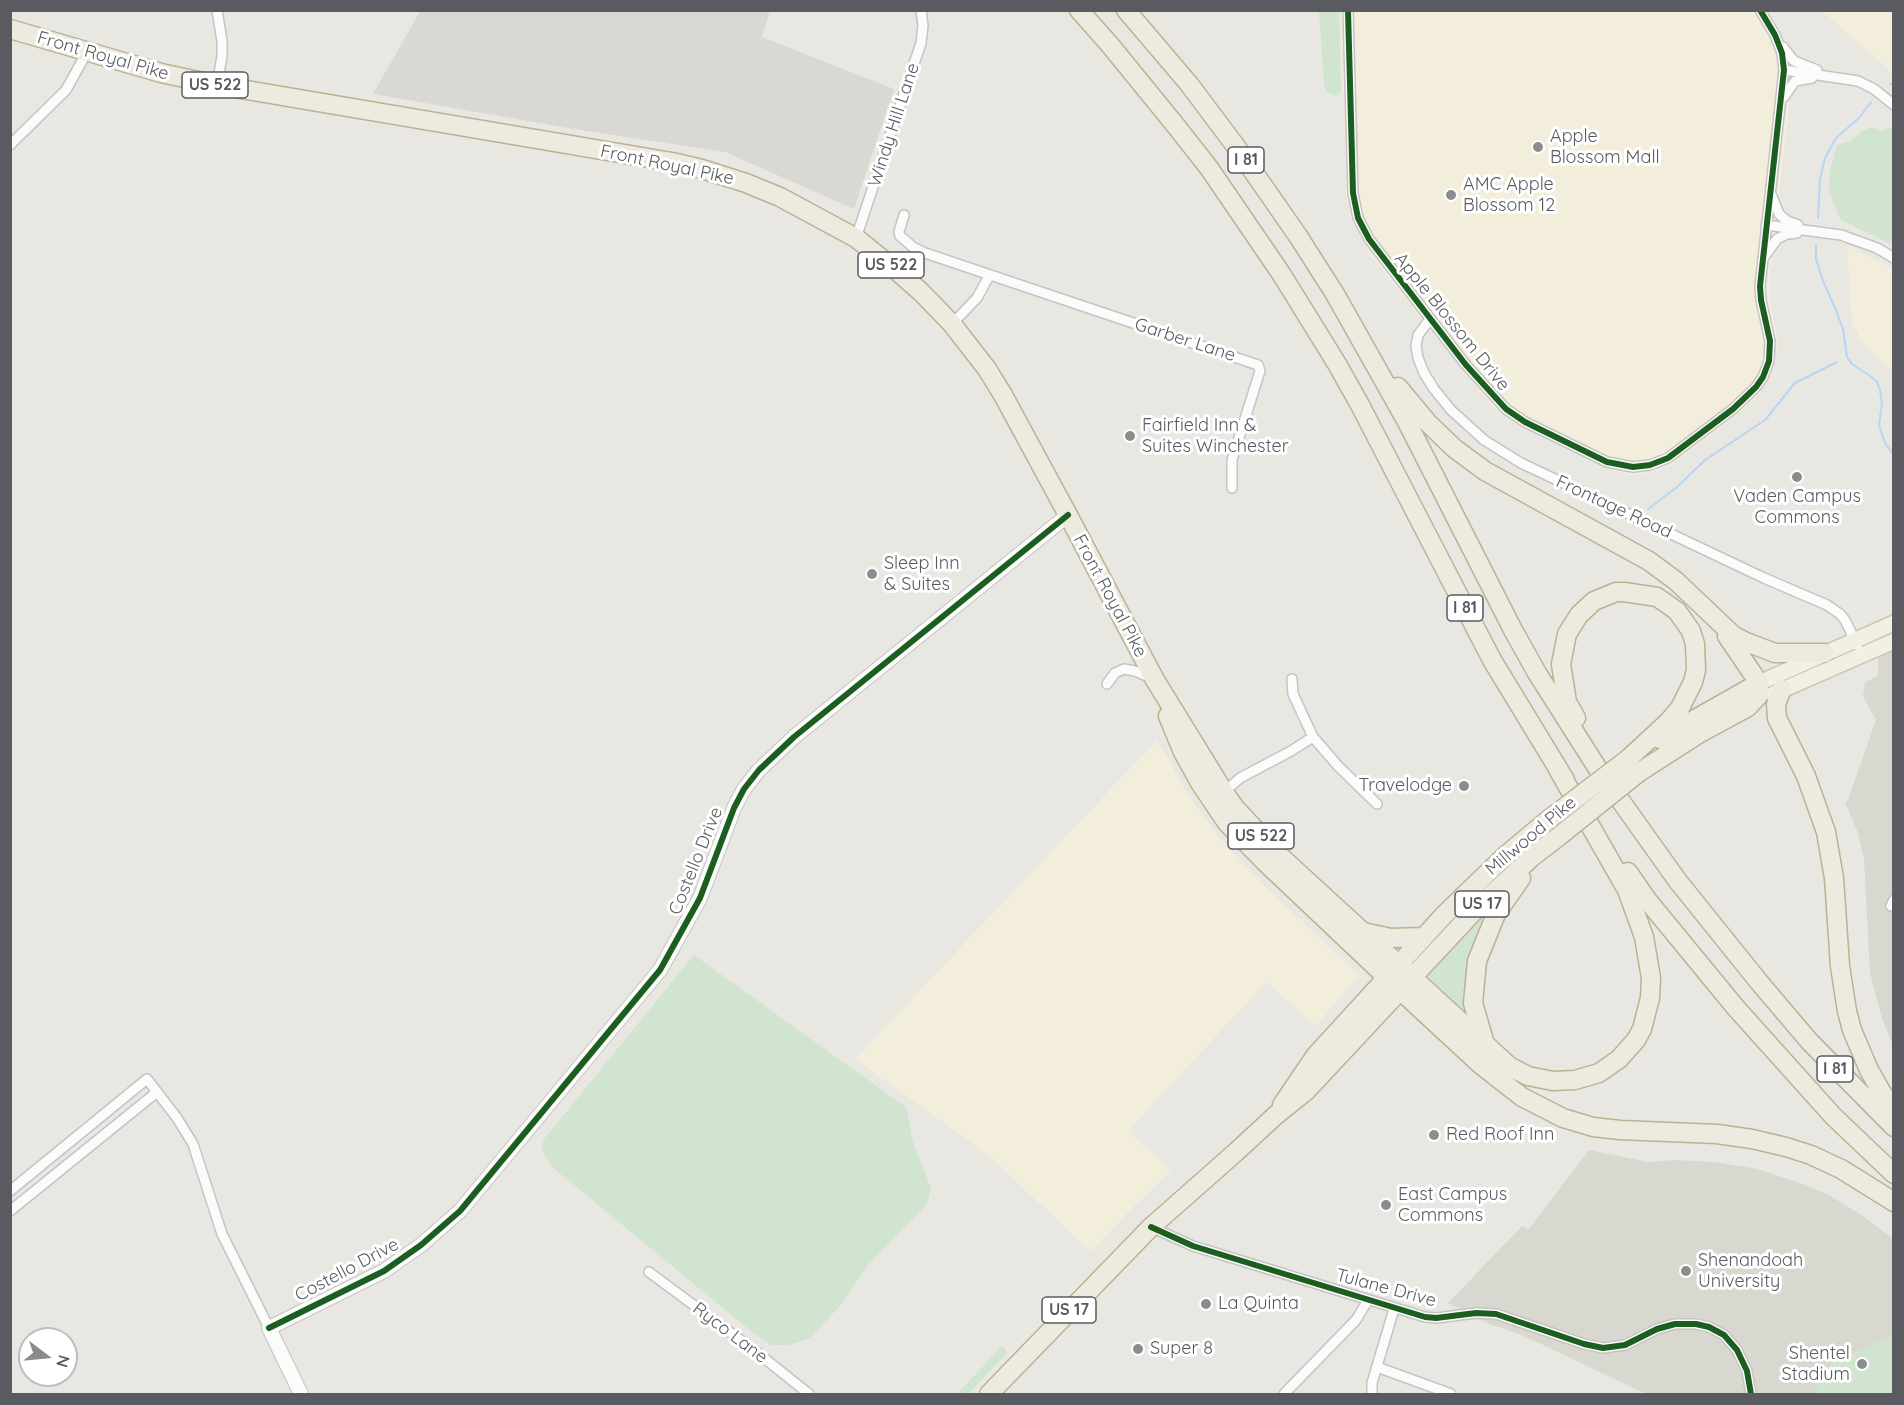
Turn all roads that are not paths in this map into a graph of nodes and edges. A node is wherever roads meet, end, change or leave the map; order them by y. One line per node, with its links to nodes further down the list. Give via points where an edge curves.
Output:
1 (217, 10): 12 (street, via 222,56)
2 (921, 10): 20 (street, Windy Hill Lane, via 921,43)
3 (1079, 10): 43 (highway, I 81, via 1189,143 1282,275 1337,364 1492,660)
4 (1126, 10): 25 (highway, I 81, via 1234,144)
5 (1348, 10): 24 (street, Apple Blossom Drive, via 1353,193 1358,218 1378,253)
6 (1760, 10): 8 (street, Apple Blossom Drive)
7 (10, 29): 9 (highway, Front Royal Pike / US 522)
8 (1777, 40): 10 (street, Apple Blossom Drive); 11 (street, via 1794,61)
9 (87, 52): 12 (highway, Front Royal Pike / US 522); 15 (street, via 66,90)
10 (1784, 70): 11 (street); 13 (street, Apple Blossom Drive)
11 (1840, 77): 13 (street, via 1799,79); 14 (street, via 1866,84)
12 (217, 86): 20 (highway, Front Royal Pike / US 522, via 689,166 780,197)
13 (1781, 102): 16 (street, Apple Blossom Drive)
14 (1892, 104)
15 (10, 145)
16 (1771, 192): 18 (street, Apple Blossom Drive); 19 (street, via 1782,218)
17 (904, 214): 23 (street, Garber Lane, via 899,231 903,240 925,254)
18 (1766, 225): 19 (street); 22 (street, Apple Blossom Drive)
19 (1814, 231): 21 (street, via 1849,237); 22 (street, via 1781,236)
20 (856, 238): 26 (highway, Front Royal Pike / US 522, via 897,271)
21 (1892, 255)
22 (1762, 260): 24 (street, Apple Blossom Drive, via 1761,300 1770,345 1763,376 1733,409 1677,452 1642,467 1606,462 1512,414 1488,392)
23 (989, 276): 26 (street, via 977,298); 27 (street, Garber Lane, via 1258,365 1260,371 1232,460)
24 (1430, 319): 32 (street, Frontage Road, via 1418,335 1416,346 1424,373 1451,410 1484,440 1521,463 1827,605 1845,620)
25 (1351, 321): 29 (highway, via 1415,408 1454,448 1501,481 1649,561); 42 (highway, I 81, via 1518,639)
26 (951, 324): 28 (highway, Front Royal Pike / US 522, via 1003,395)
27 (1232, 488)
28 (1068, 515): 35 (highway, Front Royal Pike / US 522); 64 (street, Costello Drive, via 759,770 736,801 700,898 660,970 460,1211 396,1263)
29 (1709, 613): 33 (highway, via 1734,636 1762,649 1789,654); 36 (highway)
30 (1893, 623): 32 (main road, US 17)
31 (1893, 641): 32 (main road, US 17)
32 (1858, 647): 33 (main road, Millwood Pike / US 17); 38 (main road, Millwood Pike / US 17)
33 (1825, 653): 36 (main road, Millwood Pike / US 17)
34 (1292, 679): 40 (street, via 1293,694)
35 (1155, 680): 37 (street, via 1124,669); 44 (highway, Front Royal Pike / US 522)
36 (1759, 683): 39 (highway, via 1759,695); 41 (highway, Millwood Pike / US 17, via 1685,723)
37 (1107, 684)
38 (1782, 689): 39 (main road, Millwood Pike / US 17); 53 (highway, via 1776,704 1778,718 1806,776 1826,832 1846,1011 1869,1070)
39 (1748, 706): 41 (highway, Millwood Pike / US 17)
40 (1313, 737): 44 (street, via 1240,778); 45 (street)
41 (1633, 766): 42 (highway, via 1680,708 1693,682 1696,657 1691,631 1677,611 1657,597 1616,592 1594,601 1579,615 1562,655 1568,702); 46 (highway, Millwood Pike / US 17, bridge); 48 (highway, Millwood Pike / US 17, bridge, via 1548,820 1479,879)
42 (1598, 769): 55 (highway, I 81, via 1677,880 1766,991)
43 (1559, 771): 51 (highway, via 1620,876 1637,915 1651,978 1647,1016 1636,1040 1619,1059 1599,1073 1575,1080 1528,1076); 56 (highway, I 81, via 1648,901 1736,1008 1833,1116)
44 (1219, 800): 47 (highway, Front Royal Pike / US 522); 49 (highway, Front Royal Pike / US 522, via 1227,823 1252,849)
45 (1377, 804)
46 (1551, 842): 50 (highway, Millwood Pike / US 17, via 1476,909); 51 (highway, via 1496,914 1482,945 1473,1003)
47 (1363, 932): 48 (highway, via 1391,938); 49 (highway, Front Royal Pike / US 522)
48 (1424, 937): 49 (highway, Millwood Pike / US 17)
49 (1393, 971): 50 (highway, Front Royal Pike); 54 (highway, Millwood Pike / US 17, via 1316,1055)
50 (1407, 984): 51 (highway); 54 (highway, Millwood Pike / US 17, via 1319,1079); 58 (highway, via 1508,1088 1551,1113 1578,1124 1606,1129 1717,1134 1786,1147 1811,1155)
51 (1485, 1046)
52 (157, 1092): 57 (street, via 147,1079); 59 (street); 64 (street, via 192,1144 222,1234)
53 (1893, 1109)
54 (1276, 1115): 60 (highway, Millwood Pike / US 17)
55 (1893, 1127)
56 (1893, 1174)
57 (10, 1191)
58 (1893, 1202)
59 (10, 1211)
60 (1151, 1227): 62 (street, Tulane Drive, via 1193,1246); 68 (highway, Millwood Pike / US 17)
61 (650, 1272): 67 (street, Ryco Lane)
62 (1368, 1300): 63 (street, Tulane Drive); 69 (street, via 1356,1320)
63 (1394, 1309): 65 (street); 72 (street, Tulane Drive, via 1436,1318 1496,1314 1603,1348 1625,1345 1668,1326 1695,1323 1718,1330 1732,1343 1747,1371)
64 (269, 1328): 66 (street)
65 (1377, 1367): 70 (street); 71 (street)
66 (301, 1395)
67 (809, 1395)
68 (989, 1395)
69 (1284, 1395)
70 (1372, 1395)
71 (1451, 1395)
72 (1751, 1395)

